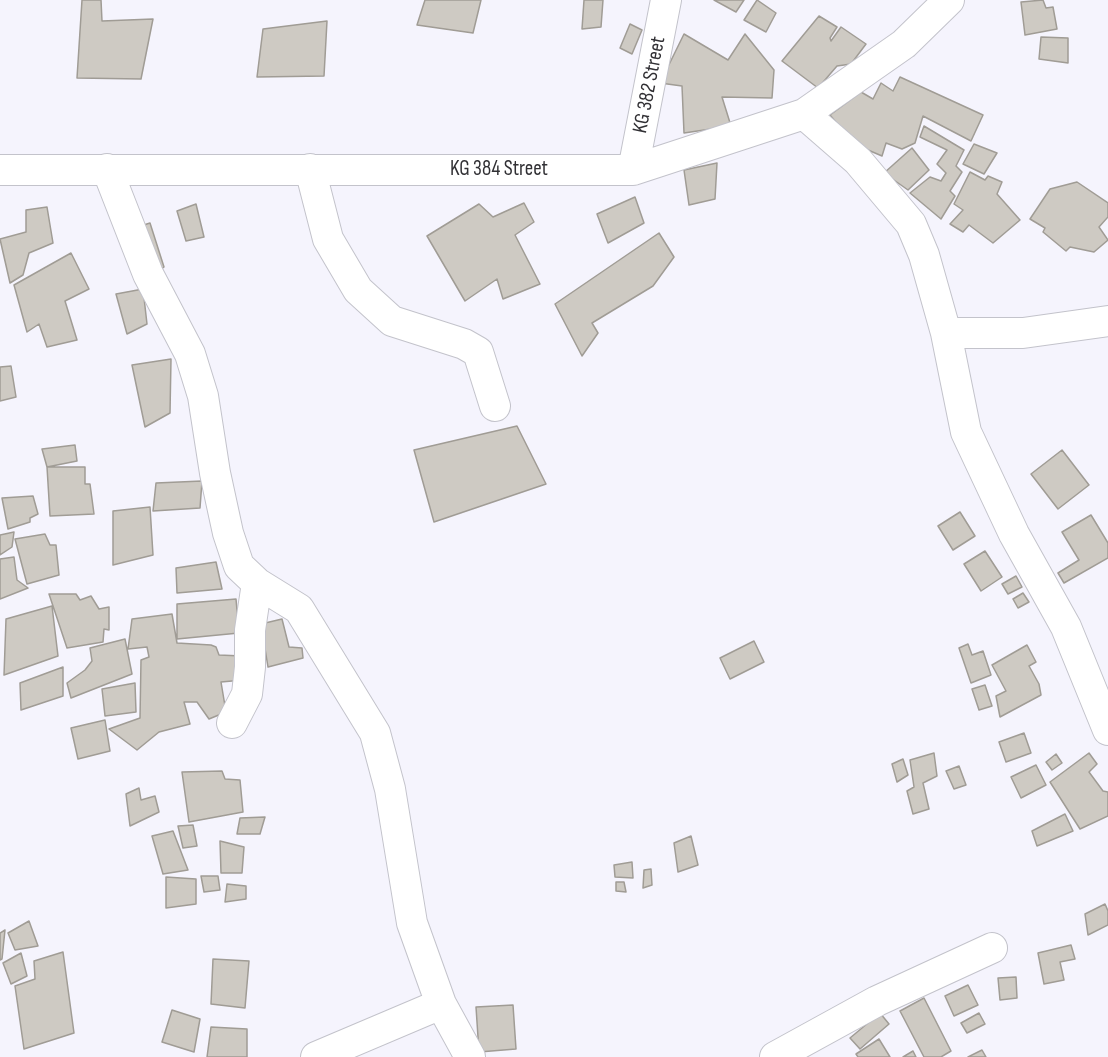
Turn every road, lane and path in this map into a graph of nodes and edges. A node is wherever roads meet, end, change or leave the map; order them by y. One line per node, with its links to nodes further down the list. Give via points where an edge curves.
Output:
1 (666, 0): 7 (street, KG 382 Street)
2 (949, 0): 3 (street, KG 384 Street, via 904,45)
3 (804, 114): 7 (street, KG 384 Street); 9 (street, via 858,161 911,224)
4 (107, 169): 5 (street, KG 384 Street); 6 (street, KG 384 Street); 11 (street, via 148,274 189,354 203,396 214,473 228,533 239,566)
5 (310, 169): 7 (street, KG 384 Street); 10 (street, via 328,239 358,290 392,321 478,352)
6 (0, 170)
7 (633, 170)
8 (1108, 321): 9 (street, via 1023,333)
9 (946, 333): 13 (street, via 966,432 1014,534 1066,627)
10 (495, 406)
11 (257, 583): 12 (street, via 247,694); 15 (street, via 299,609 375,733 390,789 412,923)
12 (232, 723)
13 (1108, 730)
14 (992, 948): 18 (street, via 877,1001)
15 (441, 1004): 16 (street); 17 (street)
16 (316, 1057)
17 (470, 1057)
18 (775, 1057)

